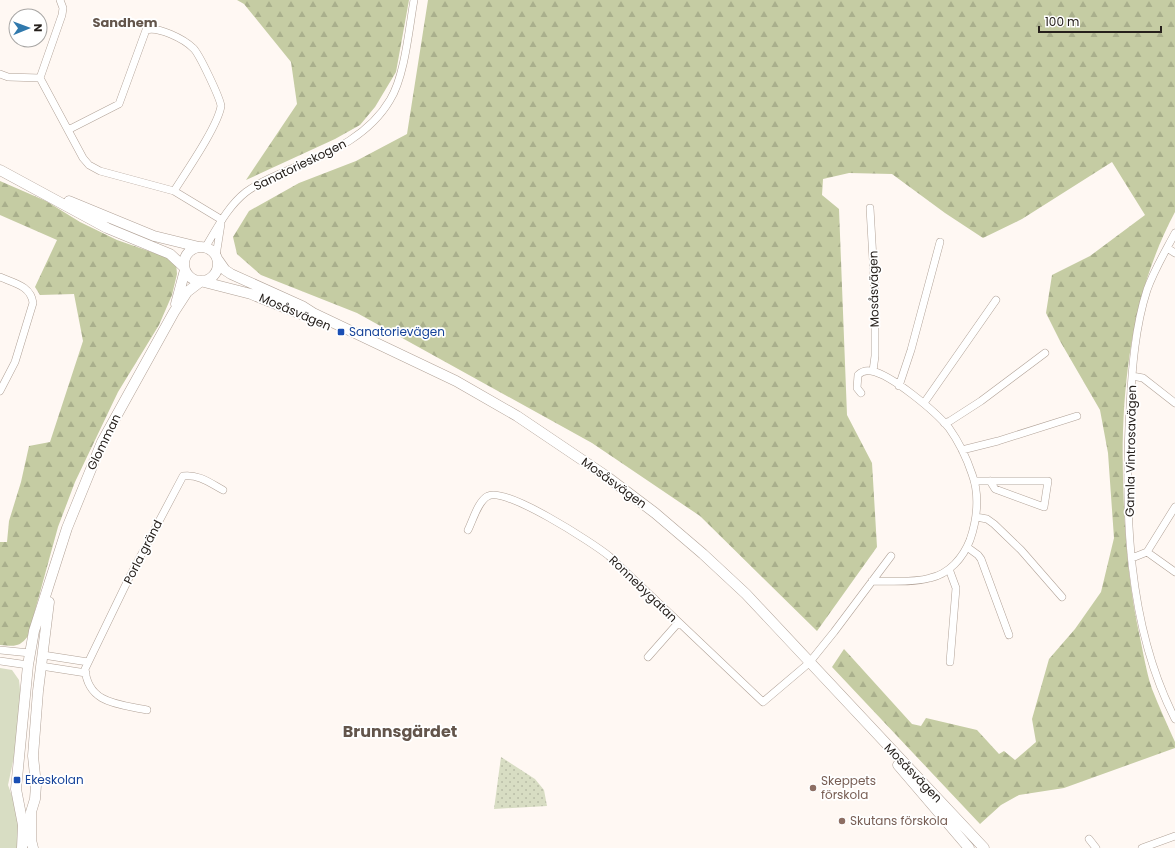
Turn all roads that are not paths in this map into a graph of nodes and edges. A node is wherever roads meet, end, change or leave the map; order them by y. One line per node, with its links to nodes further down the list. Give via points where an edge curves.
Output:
1 (60, 0): 4 (street, via 62,15)
2 (414, 0): 10 (street, Sanatorieskogen, via 397,83 390,100 374,120 350,141 324,155 267,178 247,191 234,202)
3 (0, 74): 4 (street)
4 (40, 78): 5 (street)
5 (68, 130): 8 (street, via 89,165 100,171); 8 (street, via 119,104 146,30 162,30 194,48 221,106 207,136)
6 (0, 170): 7 (main road)
7 (20, 180): 13 (main road, via 154,236); 17 (main road, via 107,228 170,254)
8 (174, 192): 10 (street)
9 (870, 208): 24 (street, Mosåsvägen, via 875,294)
10 (222, 220): 13 (street); 16 (street)
11 (1175, 233): 14 (street, Gamla Vintrosavägen)
12 (940, 242): 26 (street)
13 (202, 247): 16 (main road); 17 (main road, via 187,254)
14 (1167, 248): 15 (street); 25 (street, Gamla Vintrosavägen, via 1147,290 1137,335)
15 (1175, 253)
16 (217, 258): 19 (main road, via 218,268 214,276); 20 (main road, Mosåsvägen, via 225,270)
17 (184, 269): 19 (main road, via 190,278); 22 (main road, Glomman)
18 (0, 277): 27 (street, via 29,290 33,303 15,362)
19 (202, 282): 20 (main road, Mosåsvägen); 22 (main road, Glomman, via 187,292)
20 (276, 299): 57 (main road, Mosåsvägen, via 456,381 517,416 606,476 703,554 746,594)
21 (996, 300): 29 (street)
22 (174, 312): 46 (main road, Glomman, via 102,442 66,528)
23 (1045, 352): 32 (street, via 982,401)
24 (873, 371): 26 (street); 28 (street, via 864,371 858,376 857,388)
25 (1132, 376): 30 (street, via 1143,378); 43 (street, Gamla Vintrosavägen, via 1128,476)
26 (899, 386): 29 (street)
27 (0, 391)
28 (861, 393)
29 (924, 403): 32 (street)
30 (1175, 403)
31 (1077, 416): 33 (street)
32 (944, 423): 33 (street)
33 (962, 450): 34 (street)
34 (974, 481): 35 (street); 38 (street)
35 (990, 481): 35 (street, via 1048,481 1044,507 995,489)
36 (223, 490): 60 (street, Porla gränd, via 202,478 183,476 129,578)
37 (1175, 507): 41 (street)
38 (976, 517): 40 (street); 48 (street, via 994,524 1021,550)
39 (468, 530): 49 (street, Ronnebygatan, via 481,502 487,496 504,496 548,517 592,543 609,556)
40 (967, 547): 44 (street); 50 (street, via 981,559)
41 (1147, 552): 43 (street); 45 (street)
42 (891, 556): 47 (street)
43 (1132, 558): 62 (street, Gamla Vintrosavägen, via 1145,636 1164,695)
44 (949, 569): 47 (street, via 929,579); 56 (street, via 956,588)
45 (1175, 572)
46 (51, 580): 52 (main road, Glomman, via 34,631); 53 (main road, Glomman)
47 (872, 581): 57 (street)
48 (1062, 597)
49 (678, 623): 54 (street); 57 (street, Ronnebygatan, via 763,702)
50 (1009, 635)
51 (0, 650): 52 (street)
52 (30, 654): 53 (main road); 58 (main road, Glomman)
53 (43, 655): 59 (main road, Glomman); 60 (street)
54 (648, 657)
55 (0, 661): 58 (street)
56 (950, 662)
57 (808, 663): 63 (main road, Mosåsvägen)
58 (28, 665): 59 (main road); 66 (main road, Glomman, via 16,789 23,825)
59 (41, 666): 60 (street); 67 (main road, Glomman, via 33,756 36,785 31,812)
60 (86, 668): 61 (street, via 86,679 93,691 104,700)
61 (147, 710)
62 (1175, 719)
63 (874, 733): 68 (main road, Mosåsvägen, via 910,781); 69 (main road, Mosåsvägen)
64 (1175, 836): 71 (street)
65 (1089, 839): 70 (street)
66 (22, 848)
67 (33, 848)
68 (969, 848)
69 (984, 848)
70 (1096, 848)
71 (1142, 848)

